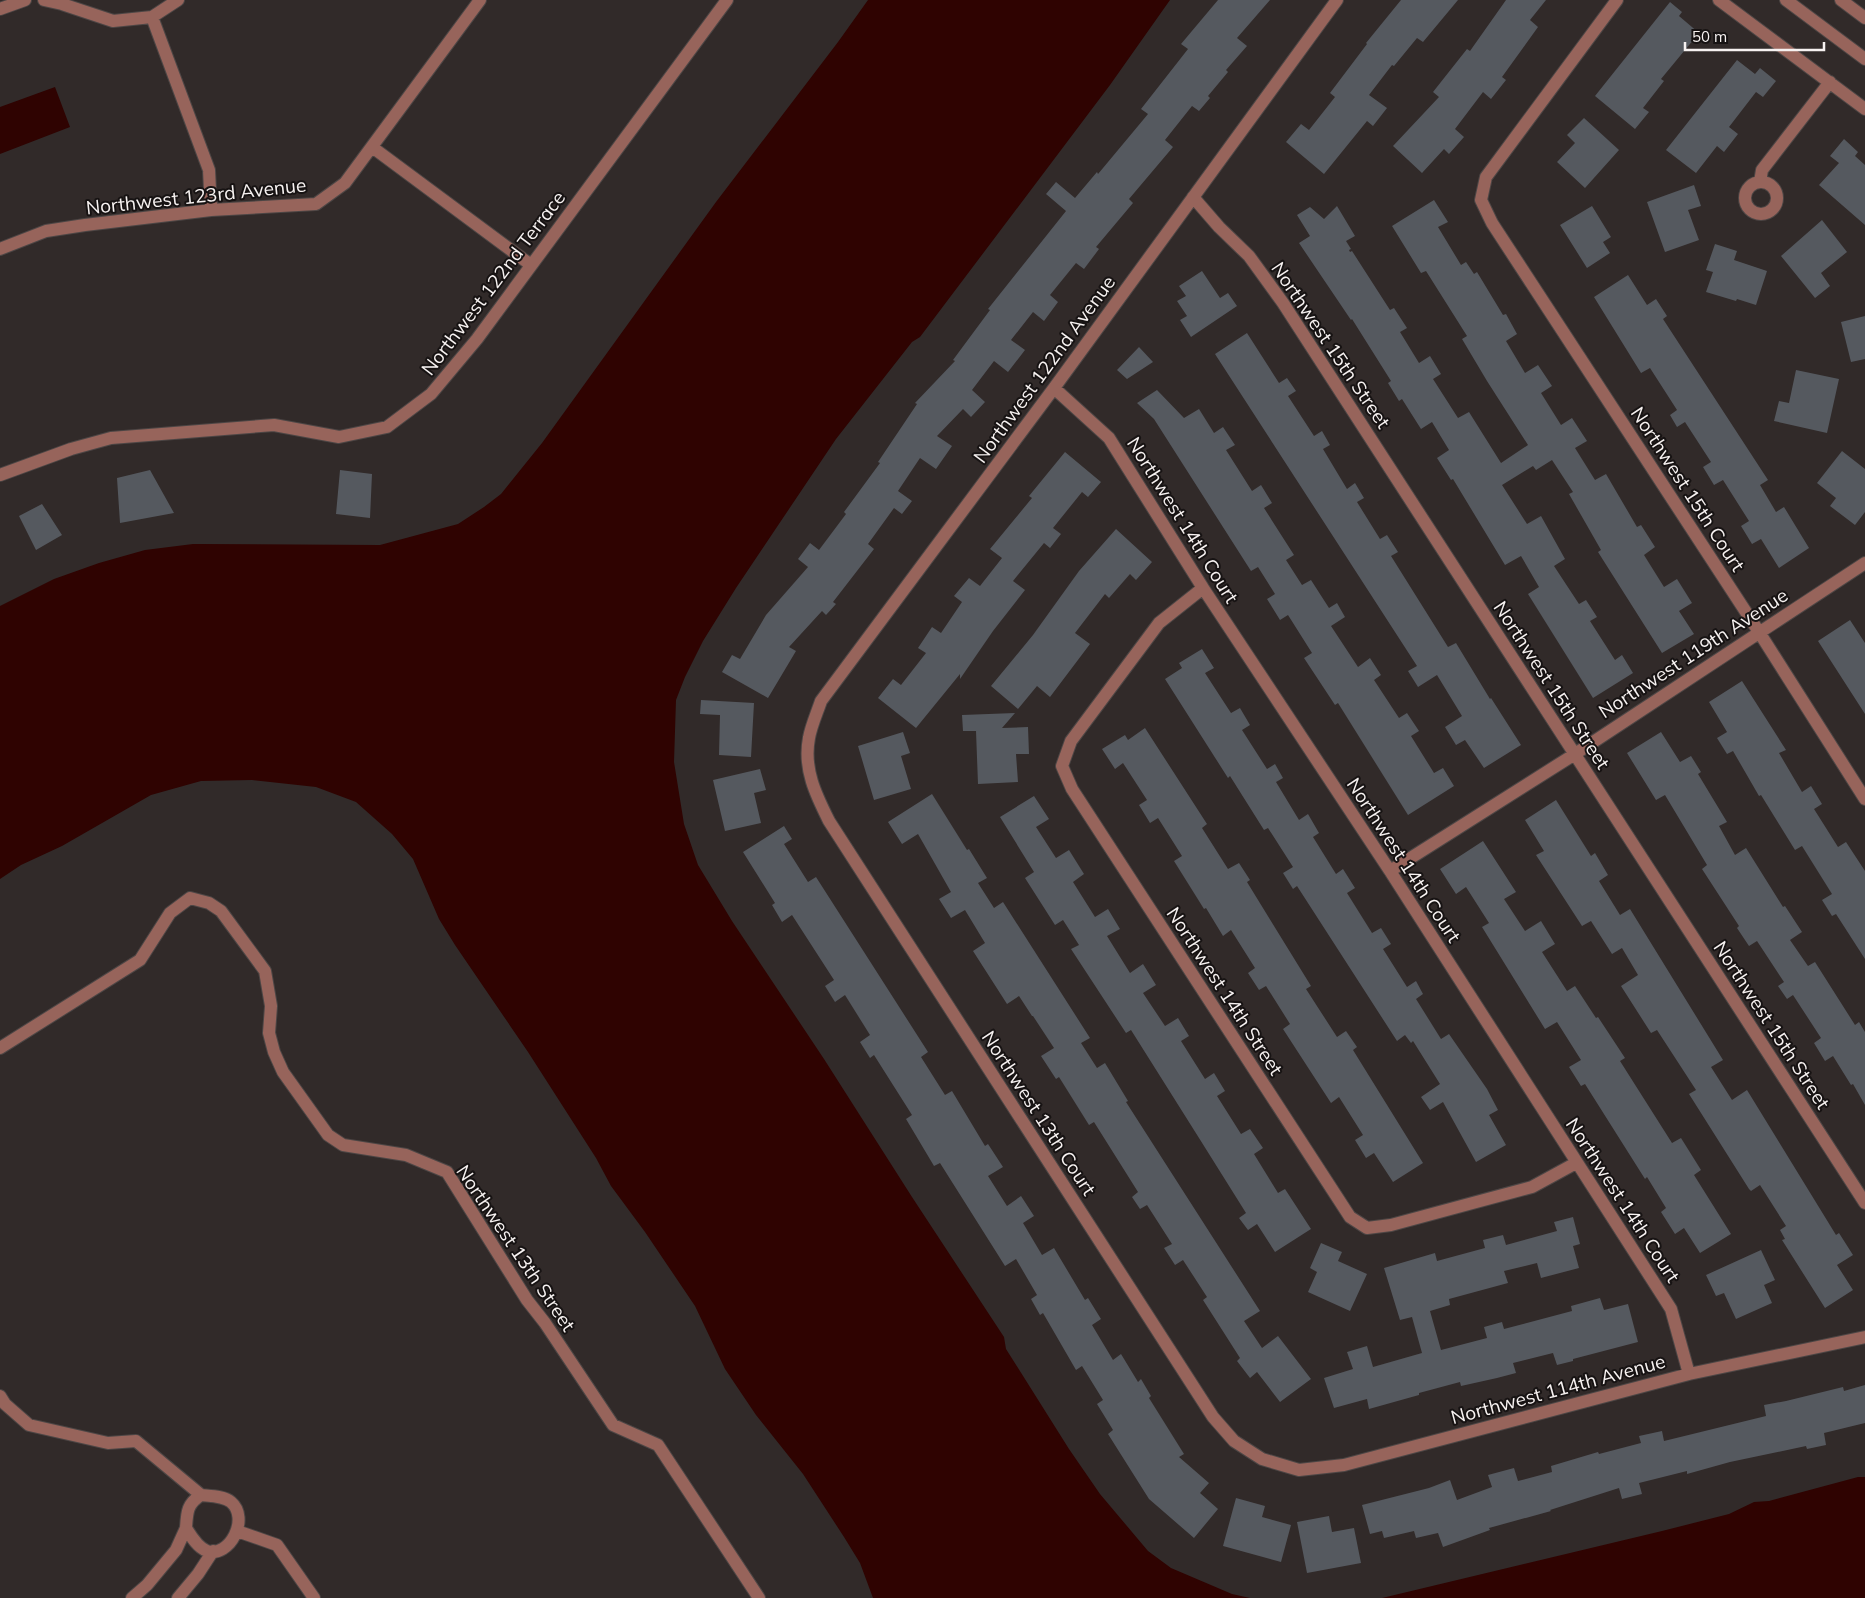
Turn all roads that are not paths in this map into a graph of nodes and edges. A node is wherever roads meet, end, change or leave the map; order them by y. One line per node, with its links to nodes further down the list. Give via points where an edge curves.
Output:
1 (25, 0): 11 (street)
2 (44, 0): 12 (street, via 113,22)
3 (178, 0): 12 (street)
4 (480, 0): 17 (street, Northwest 123rd Avenue)
5 (727, 0): 22 (street, Northwest 122nd Terrace)
6 (1337, 0): 19 (street, Northwest 122nd Avenue)
7 (1617, 0): 27 (street, Northwest 15th Court, via 1486,177 1481,200 1492,223)
8 (1720, 0): 15 (street)
9 (1786, 0): 14 (street)
10 (1841, 0): 13 (street)
11 (0, 9)
12 (152, 17): 20 (street, via 209,170)
13 (1865, 18)
14 (1865, 59)
15 (1830, 82): 16 (street); 18 (street, via 1762,170)
16 (1865, 109)
17 (372, 147): 20 (street, Northwest 123rd Avenue, via 345,183 316,204); 22 (street)
18 (1760, 182)
19 (1193, 197): 23 (street, Northwest 122nd Avenue); 28 (street, Northwest 15th Street, via 1249,256 1283,303)
20 (211, 210): 21 (street, Northwest 123rd Avenue, via 46,231)
21 (0, 249)
22 (531, 265): 24 (street, Northwest 122nd Terrace, via 477,339 431,394 387,427 339,436 274,425 111,438)
23 (1054, 388): 26 (street, Northwest 14th Court, via 1109,438); 29 (street, Northwest 122nd Avenue, via 821,701 808,739)
24 (0, 475)
25 (1865, 563): 27 (street, Northwest 119th Avenue)
26 (1203, 588): 31 (street, Northwest 14th Court); 33 (street, Northwest 14th Street, via 1159,622 1071,741 1062,766 1072,789 1350,1217 1367,1228 1391,1225 1532,1188)
27 (1759, 632): 28 (street, Northwest 119th Avenue); 30 (street, Northwest 15th Court)
28 (1574, 754): 31 (street, Northwest 119th Avenue); 34 (street, Northwest 15th Street)
29 (808, 770): 38 (street, Northwest 13th Court, via 829,821 1213,1417 1234,1441)
30 (1865, 799)
31 (1390, 871): 33 (street, Northwest 14th Court)
32 (0, 1048): 46 (street, Northwest 13th Street, via 140,960 170,913 190,898 210,902 221,911 265,972 271,1006 269,1033 274,1052 283,1072 328,1135 343,1145 406,1155 447,1172 527,1300 613,1425 658,1445)
33 (1576, 1163): 36 (street, Northwest 14th Court, via 1671,1309)
34 (1865, 1204)
35 (1865, 1336): 36 (street, Northwest 114th Avenue)
36 (1689, 1374): 38 (street, Northwest 114th Avenue, via 1344,1465 1299,1470)
37 (0, 1396): 39 (street, via 29,1425 108,1443 136,1441)
38 (1262, 1459)
39 (201, 1495): 40 (street, via 191,1501); 41 (street, via 232,1502 238,1513)
40 (186, 1528): 42 (street, via 198,1544); 43 (street, via 176,1550)
41 (237, 1531): 42 (street, via 225,1547); 45 (street, via 277,1545)
42 (213, 1551): 44 (street)
43 (132, 1598)
44 (178, 1598)
45 (314, 1598)
46 (758, 1598)

